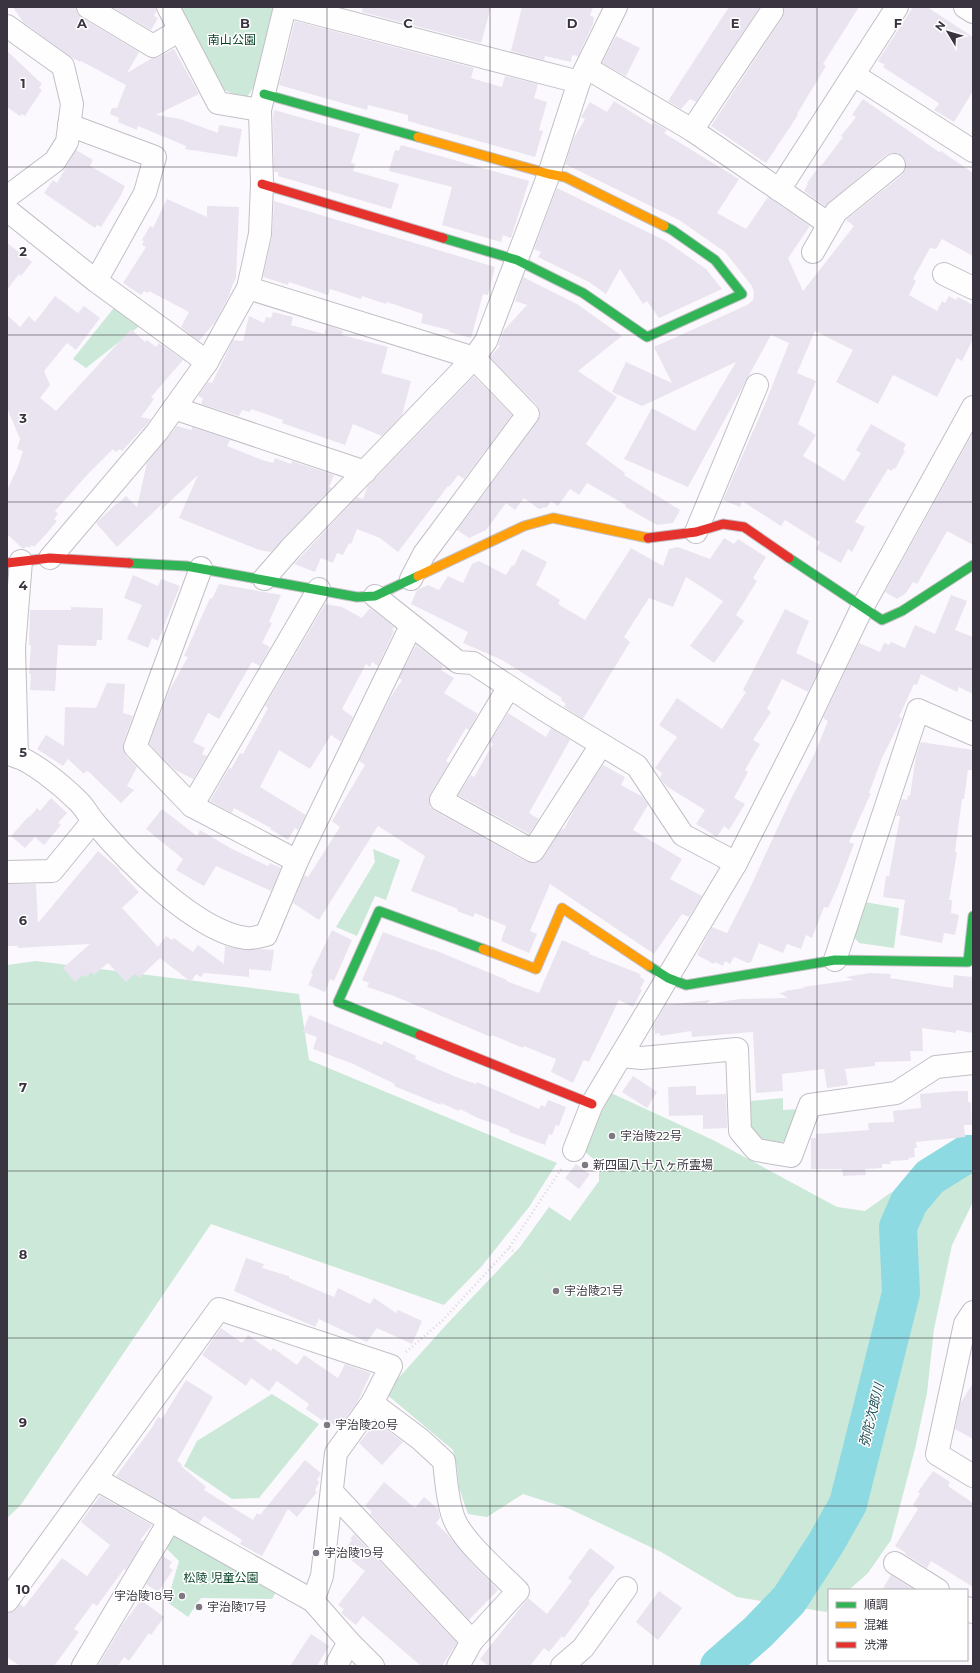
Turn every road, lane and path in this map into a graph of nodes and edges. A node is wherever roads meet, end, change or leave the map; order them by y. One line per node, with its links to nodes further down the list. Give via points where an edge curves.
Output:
1 (88, 7): 11 (street, via 152,46)
2 (168, 7): 11 (street)
3 (285, 7): 14 (street)
4 (291, 7): 12 (street)
5 (616, 7): 12 (street)
6 (897, 7): 13 (street)
7 (965, 7): 9 (street)
8 (772, 11): 16 (street)
9 (973, 12)
10 (7, 26): 15 (street, via 63,66 72,104)
11 (180, 30): 14 (street, via 218,103)
12 (583, 75): 16 (street); 19 (street)
13 (854, 75): 17 (street); 21 (street)
14 (262, 102): 19 (street); 20 (street)
15 (69, 124): 22 (street, via 66,142 55,161); 28 (street, via 155,157 145,193)
16 (692, 130): 21 (street)
17 (970, 142)
18 (894, 165): 24 (street, via 836,212)
19 (549, 174): 26 (street); 26 (street, via 565,177 672,230 715,260 742,294 647,337 583,293)
20 (262, 184): 26 (street); 29 (street, via 260,234)
21 (779, 190): 24 (street)
22 (7, 197)
23 (7, 210): 28 (street)
24 (828, 224): 25 (street)
25 (813, 252)
26 (516, 260): 31 (street, via 486,340)
27 (944, 274): 30 (street)
28 (96, 281): 32 (street)
29 (248, 288): 31 (street); 32 (street)
30 (973, 288)
31 (474, 358): 36 (street); 43 (street, via 528,414 424,554)
32 (207, 362): 35 (street)
33 (757, 385): 37 (street)
34 (973, 407): 46 (street)
35 (174, 408): 36 (street); 38 (street, via 157,432)
36 (365, 472): 42 (street)
37 (696, 532): 43 (street, via 651,539 553,518 524,526); 46 (street, via 723,524 744,528)
38 (50, 558): 39 (street); 41 (street)
39 (14, 562): 48 (street)
40 (973, 565): 46 (street, via 902,611 882,620)
41 (201, 568): 42 (street); 53 (street, via 134,747)
42 (264, 579): 44 (street)
43 (411, 579): 45 (street)
44 (319, 589): 45 (street, via 357,597); 53 (street)
45 (374, 596): 47 (street)
46 (862, 608): 56 (street)
47 (411, 626): 49 (street, via 458,662 473,663); 55 (street)
48 (11, 648): 52 (street)
49 (509, 687): 51 (street); 51 (street, via 441,800 533,851)
50 (973, 734): 59 (street, via 918,710)
51 (601, 745): 56 (street, via 636,766 683,835)
52 (12, 755): 54 (street, via 41,769 80,803)
53 (192, 806): 55 (street)
54 (93, 821): 55 (street, via 139,871 191,914 223,932 247,939 266,934); 57 (street, via 52,871)
55 (296, 861)
56 (736, 863): 60 (street)
57 (7, 872)
58 (973, 916): 59 (street, via 968,962)
59 (835, 960): 60 (street, via 686,985)
60 (668, 978): 61 (street); 63 (street, via 562,908 536,969 379,911 338,1002)
61 (621, 1056): 62 (street, via 642,1058 737,1049 740,1131 756,1150 791,1156 810,1105 896,1093 936,1067); 63 (street)
62 (973, 1063)
63 (592, 1104): 64 (street)
64 (574, 1150): 65 (path)
65 (509, 1248): 66 (path); 68 (path, via 444,1320)
66 (558, 1288)
67 (970, 1321): 70 (street, via 937,1454)
68 (391, 1366): 69 (street); 71 (street, via 219,1309)
69 (372, 1403): 72 (street, via 336,1453); 79 (street, via 420,1439 444,1461 446,1488 453,1518 469,1542 518,1591)
70 (973, 1476)
71 (96, 1478): 73 (street); 77 (street)
72 (332, 1492): 78 (street, via 322,1576); 79 (street)
73 (170, 1520): 78 (street); 81 (street)
74 (895, 1563): 76 (street)
75 (626, 1588): 85 (street, via 583,1648)
76 (936, 1589)
77 (7, 1601)
78 (313, 1601): 80 (street)
79 (472, 1641): 84 (street)
80 (349, 1642): 82 (street); 83 (street)
81 (83, 1666)
82 (336, 1666)
83 (373, 1666)
84 (458, 1666)
85 (562, 1666)

